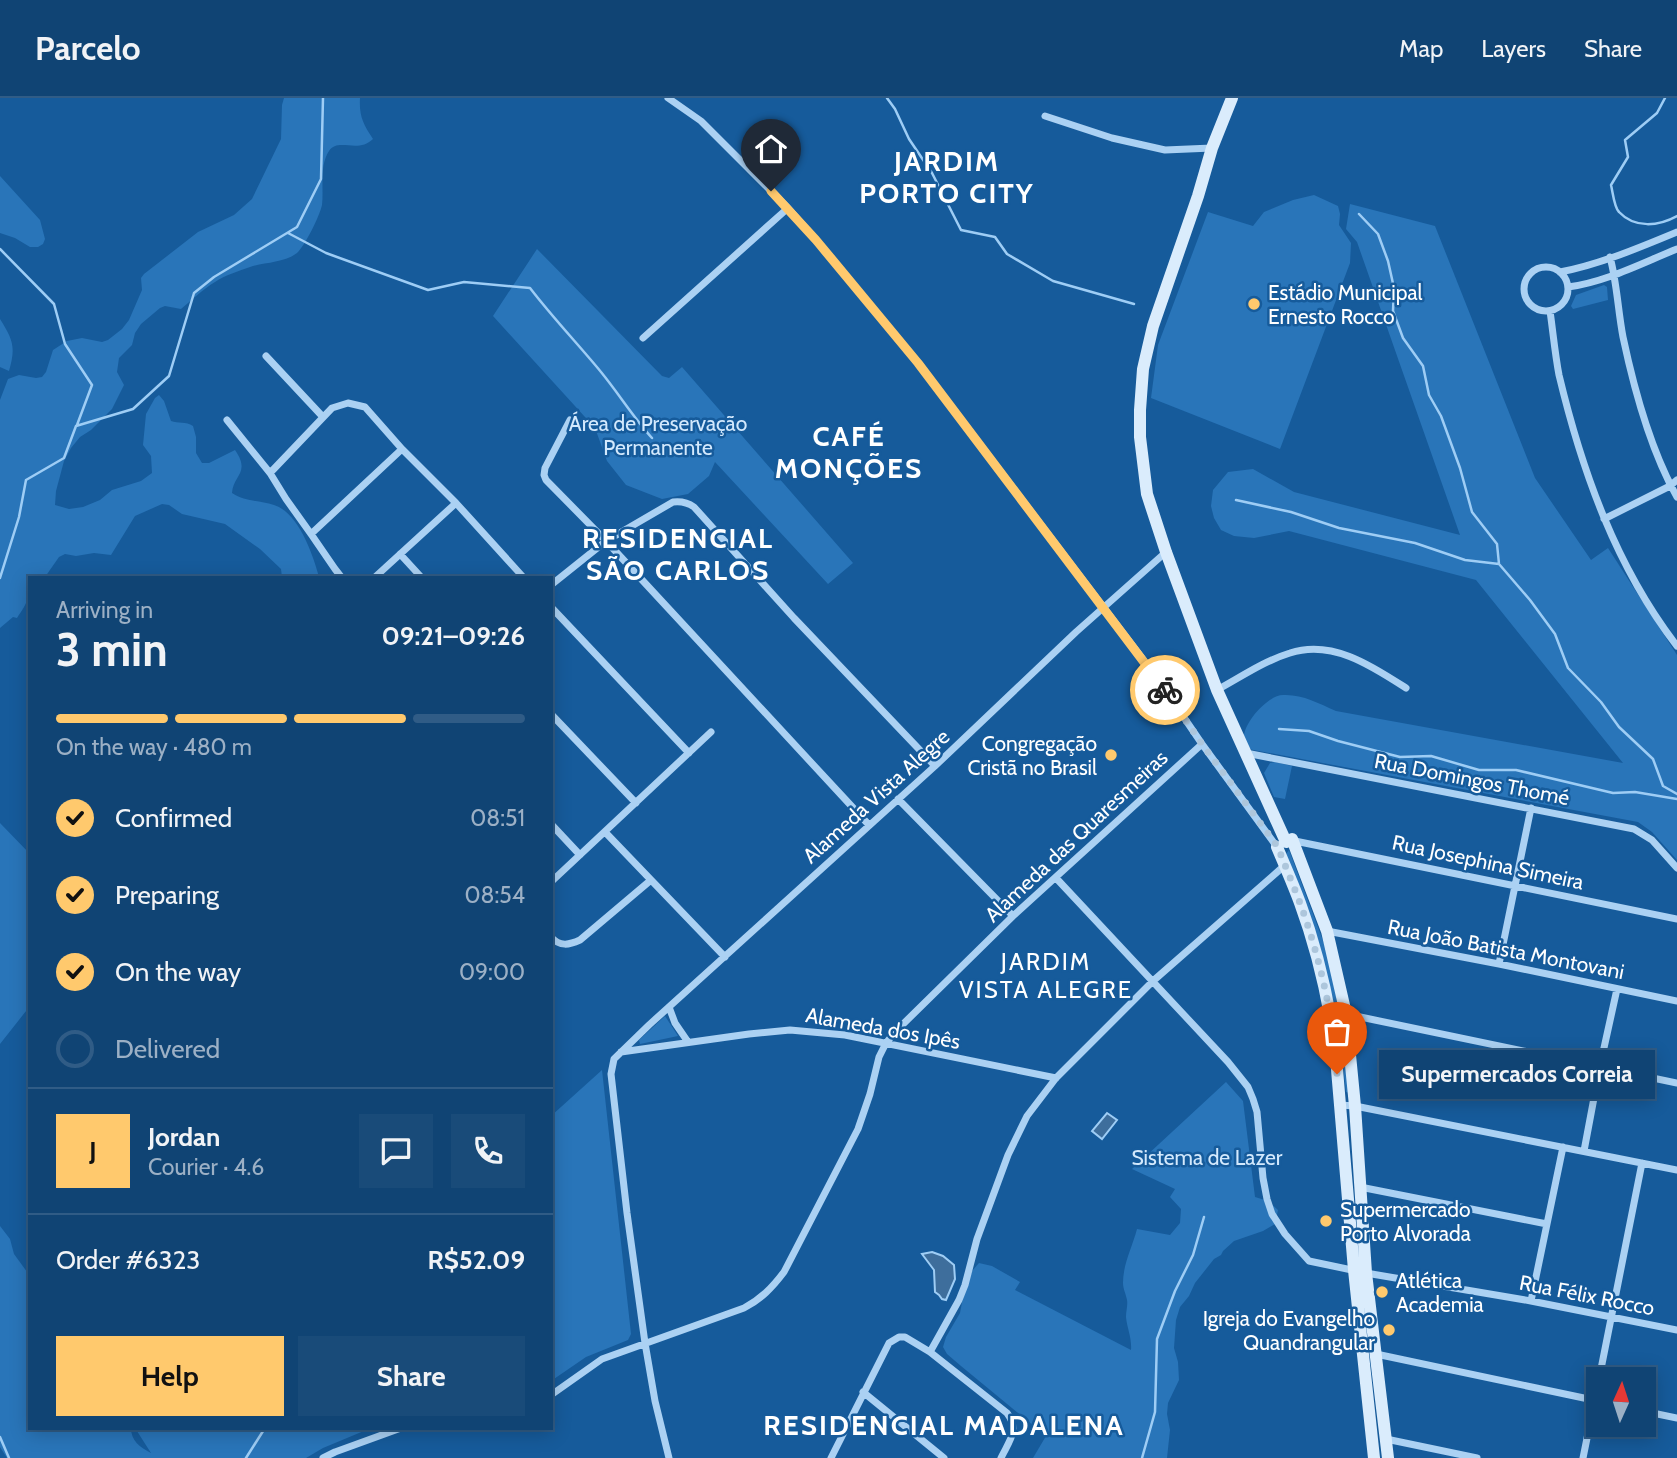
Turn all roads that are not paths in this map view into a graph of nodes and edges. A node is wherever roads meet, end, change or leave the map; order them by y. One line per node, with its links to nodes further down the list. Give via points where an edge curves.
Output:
1 (668, 98): 5 (street, via 701,121)
2 (1232, 98): 4 (main road)
3 (1045, 116): 4 (street, via 1165,150)
4 (1212, 148): 26 (main road, via 1143,369 1140,437 1144,478)
5 (788, 208): 13 (street); 33 (street, via 918,363)
6 (1677, 232): 8 (street)
7 (1677, 249): 10 (street)
8 (1611, 257): 9 (street); 10 (street)
9 (1560, 272): 11 (street); 12 (street, via 1541,268 1524,284 1532,306)
10 (1615, 275): 11 (street); 20 (street, via 1637,393 1657,454)
11 (1568, 287): 12 (street, via 1562,304)
12 (1550, 311): 23 (street, via 1559,373)
13 (643, 338)
14 (266, 356): 15 (street)
15 (323, 417): 18 (street, via 348,402 365,407); 19 (street)
16 (227, 420): 19 (street)
17 (570, 421): 25 (street, via 544,475)
18 (402, 449): 22 (street); 24 (street)
19 (271, 473): 24 (street)
20 (1674, 483): 21 (street); 23 (street)
21 (1677, 497)
22 (456, 503): 27 (street); 31 (street)
23 (1604, 519): 35 (street, via 1637,587)
24 (311, 534): 28 (street)
25 (606, 541): 32 (street); 43 (street, via 673,502 694,507); 47 (street)
26 (1166, 552): 33 (street, Alameda Vista Alegre); 37 (main road)
27 (400, 554): 29 (street); 30 (street)
28 (340, 576)
29 (376, 576)
30 (420, 576)
31 (522, 576)
32 (553, 583)
33 (1103, 607): 40 (street); 43 (street, Alameda Vista Alegre)
34 (553, 609): 41 (street)
35 (1677, 646)
36 (1406, 688): 37 (street, via 1350,656 1309,648 1268,662)
37 (1217, 690): 42 (main road)
38 (553, 716): 45 (street)
39 (711, 732): 41 (street)
40 (1202, 744): 50 (street); 54 (street, Alameda das Quaresmeiras)
41 (689, 753): 45 (street)
42 (1245, 753): 46 (street, Rua Domingos Thomé); 50 (main road)
43 (934, 766): 44 (street, Alameda Vista Alegre)
44 (898, 799): 47 (street, Alameda Vista Alegre); 58 (street)
45 (636, 803): 49 (street)
46 (1531, 808): 53 (street, Rua Domingos Thomé, via 1634,828 1652,839); 57 (street)
47 (869, 825): 62 (street, Alameda Vista Alegre)
48 (553, 826): 51 (street)
49 (605, 832): 51 (street); 56 (street)
50 (1285, 843): 52 (main road); 57 (street, Rua Josephina Simeira); 60 (main road)
51 (580, 855): 55 (street)
52 (1284, 866): 64 (street); 75 (main road, via 1327,993)
53 (1677, 868)
54 (1056, 878): 58 (street, Alameda das Quaresmeiras); 64 (street, Rua Félix Rocco)
55 (553, 880)
56 (651, 880): 61 (street, via 580,940 561,944); 62 (street)
57 (1515, 887): 59 (street, Rua Josephina Simeira); 63 (street)
58 (1013, 916): 70 (street, Alameda das Quaresmeiras)
59 (1677, 919)
60 (1327, 931): 63 (street, Rua João Batista Montovani); 68 (main road)
61 (553, 938)
62 (725, 957): 67 (street, Alameda Vista Alegre)
63 (1499, 964): 65 (street, Rua João Batista Montovani)
64 (1153, 981): 73 (street); 83 (street, Rua Félix Rocco, via 1248,1087 1257,1112 1267,1199 1285,1234 1309,1261)
65 (1617, 989): 66 (street, Rua João Batista Montovani); 72 (street)
66 (1677, 1001)
67 (669, 1007): 69 (street); 71 (street, Alameda Vista Alegre)
68 (1346, 1014): 72 (street); 76 (main road)
69 (688, 1042): 70 (street, Alameda dos Ipês, via 790,1030); 71 (street, Alameda dos Ipês)
70 (886, 1043): 73 (street, Alameda dos Ipês); 87 (street, via 858,1129 774,1286 744,1308)
71 (621, 1052): 87 (street, via 611,1074)
72 (1600, 1066): 74 (street); 78 (street)
73 (1056, 1078): 88 (street, via 1017,1134 977,1239 965,1285)
74 (1677, 1083)
75 (1340, 1105): 76 (street); 83 (main road)
76 (1355, 1106): 77 (street); 81 (main road)
77 (1563, 1147): 78 (street); 82 (street)
78 (1584, 1151): 79 (street)
79 (1642, 1163): 80 (street); 85 (street)
80 (1677, 1170)
81 (1360, 1187): 82 (street); 83 (main road)
82 (1547, 1224): 84 (street)
83 (1360, 1272): 84 (street, Rua Félix Rocco); 89 (main road); 104 (main road)
84 (1531, 1301): 85 (street, Rua Félix Rocco)
85 (1611, 1317): 86 (street, Rua Félix Rocco); 90 (street)
86 (1677, 1330)
87 (645, 1343): 92 (street, via 602,1359); 100 (street)
88 (930, 1352): 91 (street, via 905,1337 888,1343); 103 (street, via 1012,1419 1014,1429)
89 (1376, 1354): 93 (street); 98 (main road)
90 (1601, 1367)
91 (863, 1392): 101 (street); 102 (street)
92 (553, 1394)
93 (1586, 1398)
94 (1656, 1414): 95 (street)
95 (1677, 1418)
96 (395, 1430): 99 (street)
97 (1588, 1437): 107 (street)
98 (1386, 1439): 105 (main road); 106 (street)
99 (323, 1458)
100 (669, 1458)
101 (831, 1458)
102 (944, 1458)
103 (1001, 1458)
104 (1374, 1458)
105 (1388, 1458)
106 (1477, 1458)
107 (1583, 1458)

